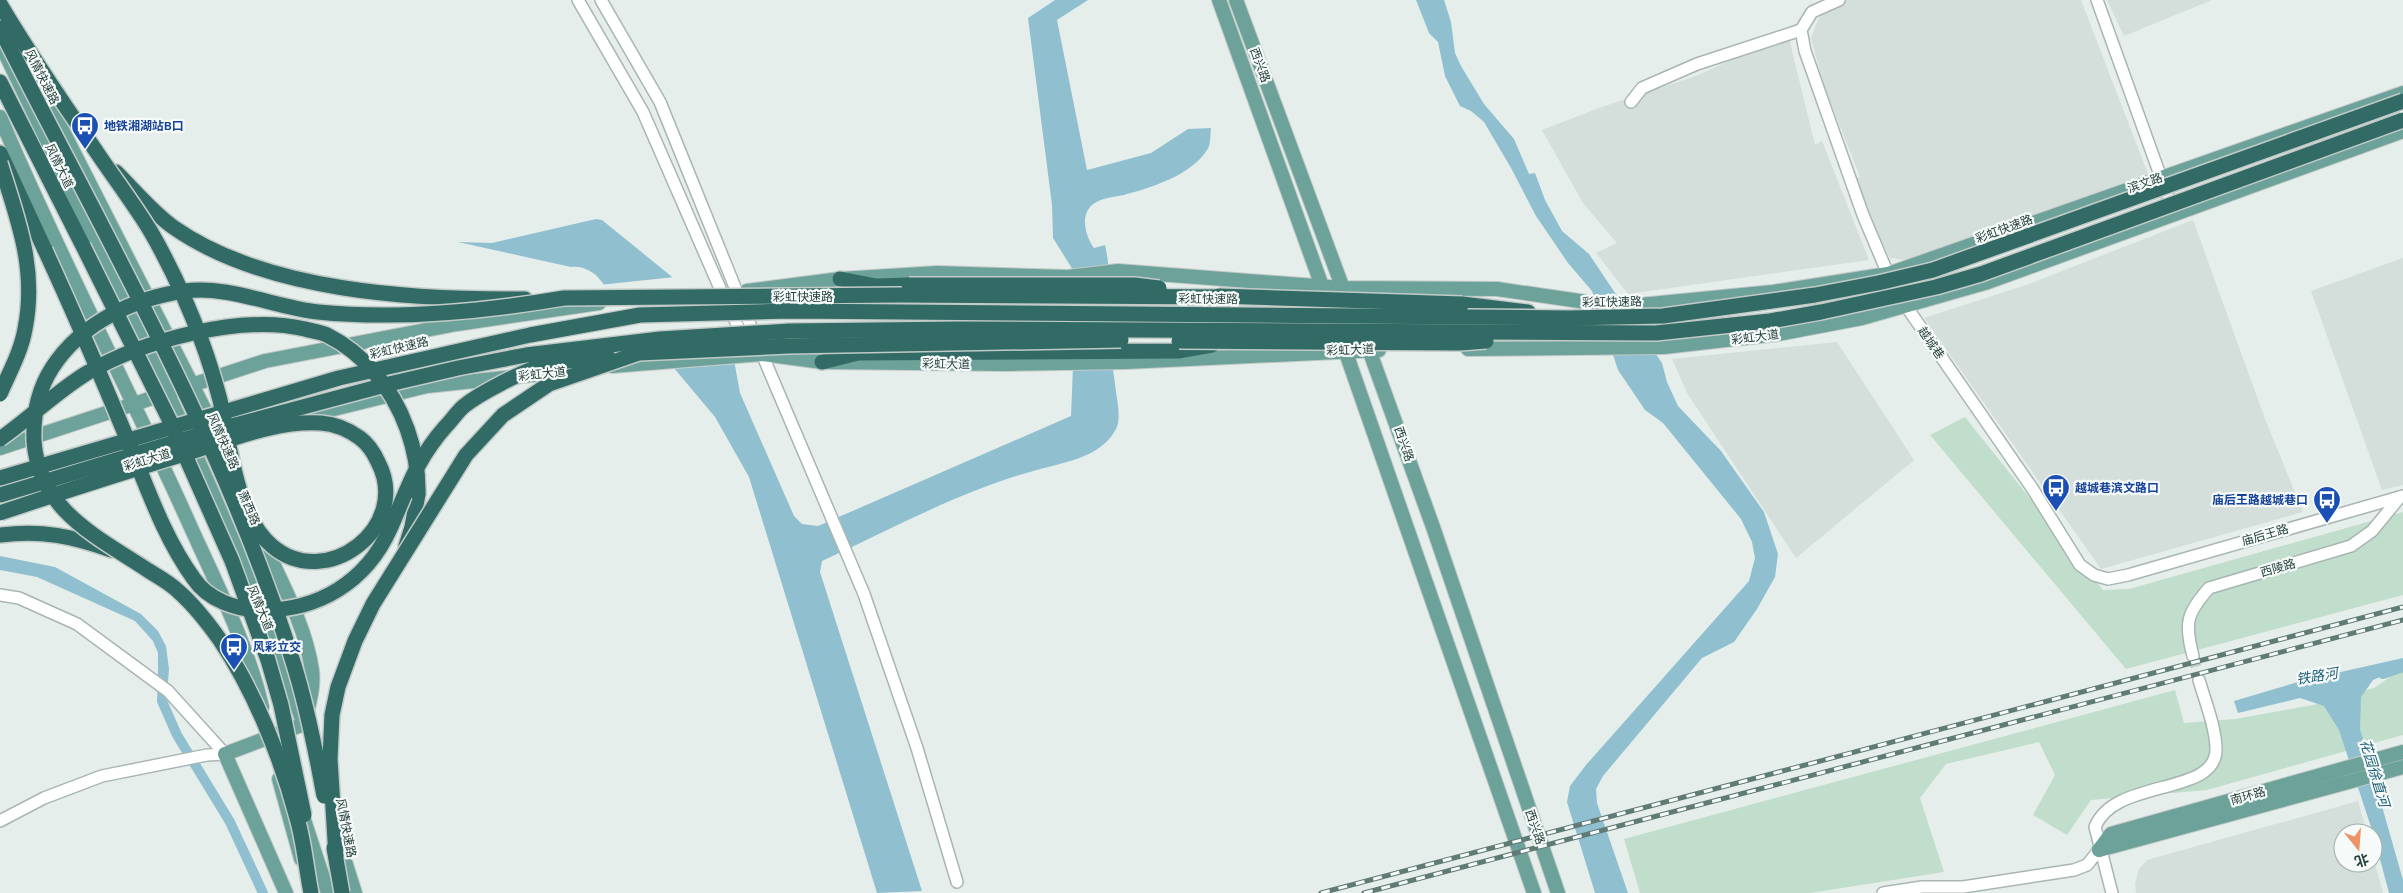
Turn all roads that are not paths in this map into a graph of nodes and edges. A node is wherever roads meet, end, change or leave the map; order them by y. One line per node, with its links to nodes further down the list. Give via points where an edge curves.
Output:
1 (578, 0): 30 (street, via 643,112)
2 (601, 0): 29 (street, via 660,102)
3 (1219, 0): 37 (main road, 西兴路)
4 (1236, 0): 28 (main road, 西兴路)
5 (1839, 0): 10 (street, via 1812,12)
6 (2097, 0): 22 (street)
7 (0, 4): 20 (highway, bridge)
8 (0, 12): 23 (main road, 萧西路)
9 (0, 28): 73 (highway, 风情快速路, bridge, via 172,368 238,514 294,664)
10 (1800, 30): 15 (street, via 1690,67 1642,88); 26 (street, 越城巷, via 1863,215)
11 (0, 43): 25 (main road, 风情大道)
12 (0, 82): 77 (highway, bridge, via 144,367 232,562 281,704)
13 (2403, 93): 22 (main road, 滨文路)
14 (2403, 101): 34 (highway, 彩虹快速路, bridge, via 1933,270 1815,295 1673,315)
15 (1631, 102)
16 (0, 117): 45 (main road, bridge, via 61,257)
17 (2403, 120): 35 (highway, bridge, via 1981,274 1936,287 1770,321 1656,333)
18 (2403, 131): 24 (main road)
19 (0, 153): 39 (highway, bridge, via 181,560 210,596 231,605 251,610 297,608 330,596 354,580 390,530 406,488 426,450 463,406 541,366)
20 (97, 153): 32 (highway, bridge, via 172,227 265,272 357,290 498,299); 55 (highway, bridge, via 152,234 187,302 219,396 224,421 228,438 230,447 237,478 242,495 262,536 286,556 326,560 356,548 369,538 383,514 387,488 374,452 351,432 321,423 277,427 229,440 220,443 110,476)
21 (0, 163): 44 (highway, bridge, via 23,236 30,285 25,330)
22 (2160, 178): 24 (street); 26 (main road, 滨文路)
23 (91, 184): 25 (main road); 42 (main road, 萧西路)
24 (2174, 215): 33 (main road, via 1988,282)
25 (98, 247): 43 (main road, 风情大道, bridge)
26 (1888, 274): 28 (main road, via 1773,292 1640,305 1593,303 1497,289); 33 (street, 越城巷)
27 (840, 279): 28 (main road, via 938,272 1068,277 1118,270); 29 (main road); 31 (highway, bridge, via 876,286 1134,285)
28 (1342, 288): 38 (main road, 西兴路)
29 (737, 292): 30 (main road); 40 (street)
30 (722, 293): 40 (street); 42 (main road, bridge, via 605,302 457,324 265,361)
31 (1228, 297): 32 (highway, bridge); 34 (highway, bridge, via 1462,304)
32 (564, 298): 58 (highway, bridge, via 516,306 350,315 296,310 207,290 188,290 139,302 96,323 76,338 47,376 34,422 35,445 42,475 55,500 80,526)
33 (1906, 306): 38 (main road, 彩虹大道, via 1778,334 1664,347); 60 (street, 越城巷, via 2032,488 2080,565 2094,575 2108,579)
34 (1569, 318): 51 (highway, 彩虹快速路, bridge, via 798,311 640,315 530,335 339,378)
35 (1581, 333): 36 (highway, bridge, via 1460,343); 52 (highway, bridge, via 789,330 660,339 526,355 389,384 209,432)
36 (1228, 342): 39 (highway, bridge, via 1140,340 788,346); 41 (highway, bridge, via 1178,352 858,353)
37 (1345, 350): 38 (main road, 彩虹大道); 41 (main road, 彩虹大道, via 1126,362); 81 (main road, 西兴路)
38 (1370, 350): 82 (main road, 西兴路)
39 (639, 353): 59 (highway, bridge, via 549,384 503,416 466,455)
40 (752, 355): 41 (main road, 彩虹大道); 46 (main road, 彩虹大道, via 427,386); 74 (street, via 864,594 914,739)
41 (822, 362)
42 (194, 385): 43 (main road); 46 (main road, 萧西路)
43 (169, 393): 45 (main road); 48 (main road, 风情大道)
44 (0, 394)
45 (134, 406): 49 (main road); 50 (main road)
46 (219, 438): 48 (main road, 彩虹大道); 57 (main road, 萧西路)
47 (0, 439): 59 (highway, bridge, via 89,372 140,349 218,328 254,324 290,325 326,334 359,356 379,378 395,402 408,433 416,462 418,494)
48 (193, 445): 50 (main road, 彩虹大道); 61 (main road, 风情大道)
49 (0, 448)
50 (158, 456): 54 (main road, 彩虹大道); 66 (main road, via 249,663)
51 (0, 478)
52 (0, 495)
53 (2401, 496): 60 (street, 庙后王路); 63 (street, 西陵路, via 2372,531 2351,546 2209,588 2187,618)
54 (0, 506)
55 (0, 513)
56 (0, 535): 58 (highway, bridge, via 44,533 67,536)
57 (267, 551): 61 (main road); 65 (main road, 萧西路, via 304,637 312,671 312,695)
58 (122, 553): 76 (highway, bridge, via 177,589 198,611 236,664 267,730 297,818)
59 (402, 556): 73 (highway, bridge, via 373,604 338,686 332,715 330,759)
60 (2128, 575)
61 (252, 590): 65 (main road, 风情大道)
62 (0, 595): 68 (street, via 19,598 77,624 168,691)
63 (2193, 656)
64 (2199, 680): 72 (street, via 2216,749 2210,766 2196,778 2124,798 2110,806 2095,827)
65 (304, 724): 66 (main road); 80 (main road, 风情大道)
66 (272, 736): 68 (main road); 76 (main road, via 291,831); 78 (main road)
67 (2403, 752): 69 (main road, 南环路)
68 (225, 754): 71 (street, via 102,776 44,798); 75 (main road)
69 (2379, 766): 70 (main road, 南环路); 72 (main road, 南环路)
70 (2403, 767)
71 (0, 821)
72 (2099, 850): 83 (street, 南环路, via 2087,865 2074,870 1963,887 1922,887); 84 (street)
73 (336, 856): 79 (highway, 风情快速路, bridge)
74 (956, 882)
75 (286, 893)
76 (311, 893)
77 (317, 893)
78 (328, 893)
79 (342, 893)
80 (355, 893)
81 (1534, 893)
82 (1558, 893)
83 (1883, 893)
84 (2112, 893)

